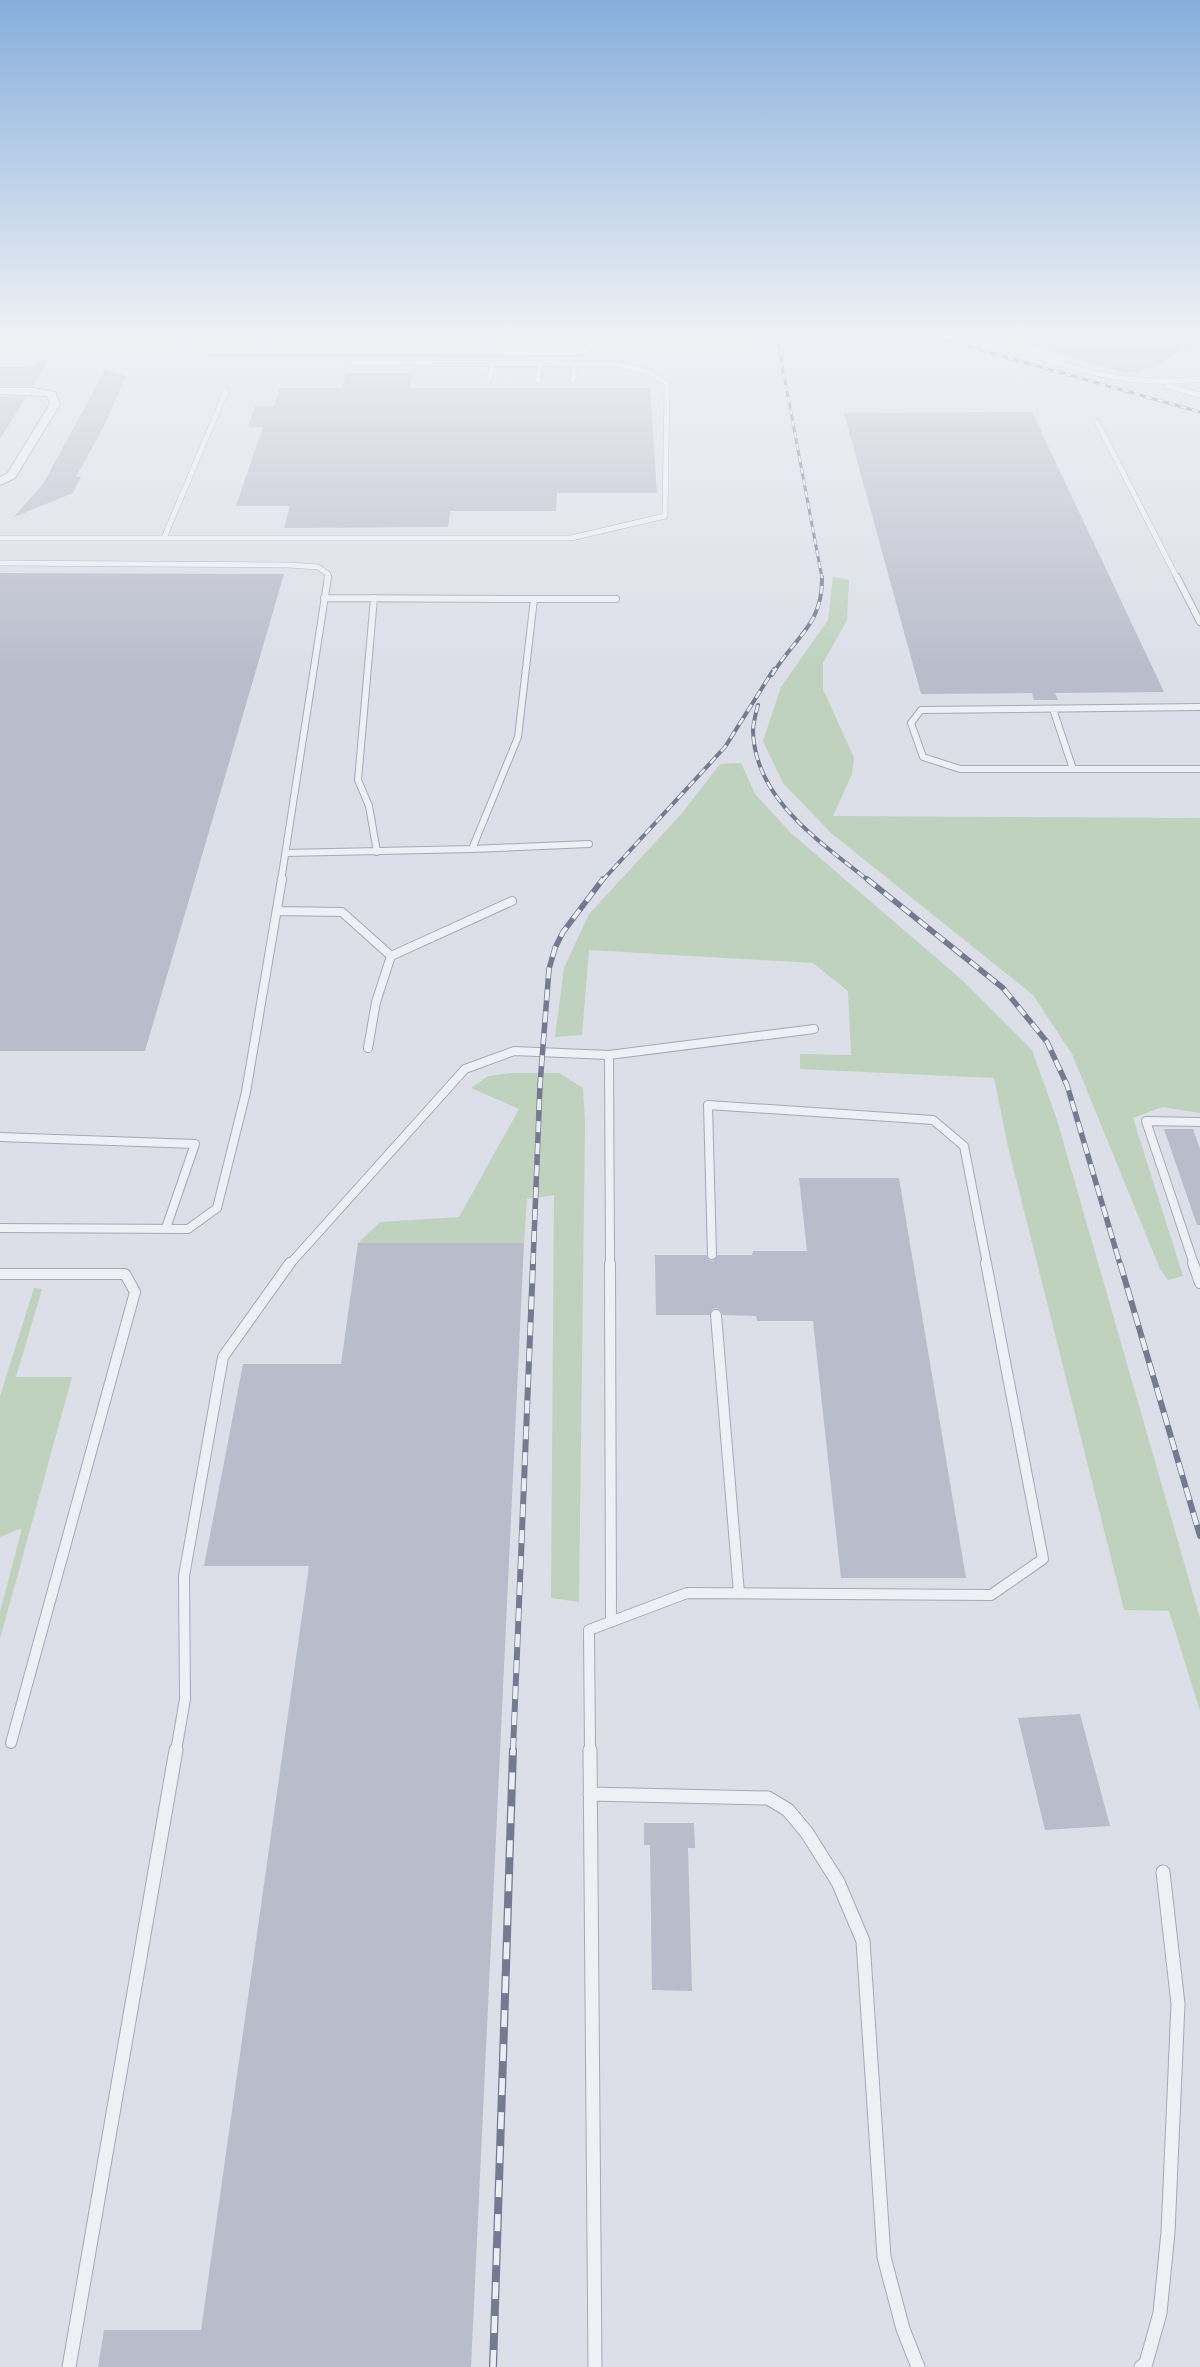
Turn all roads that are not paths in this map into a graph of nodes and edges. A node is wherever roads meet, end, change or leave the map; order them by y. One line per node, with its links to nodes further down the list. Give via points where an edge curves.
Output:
1 (27, 448): 5 (street, via 10,476)
2 (202, 448): 7 (lane)
3 (666, 448): 7 (lane, via 665,516 571,538)
4 (1111, 448): 13 (lane)
5 (0, 482)
6 (0, 538): 7 (lane)
7 (164, 538)
8 (0, 563): 9 (lane, via 318,568 328,574)
9 (324, 598): 10 (lane); 21 (lane)
10 (374, 598): 11 (lane); 20 (lane, via 358,780 369,806)
11 (534, 599): 12 (lane); 19 (lane, via 518,737)
12 (616, 599)
13 (1200, 622)
14 (1200, 707): 15 (lane)
15 (1052, 709): 16 (lane); 16 (lane, via 921,710 911,723 924,757 960,769)
16 (1073, 769): 17 (lane)
17 (1200, 769)
18 (589, 844): 19 (lane)
19 (472, 850): 20 (lane)
20 (378, 852): 21 (lane)
21 (286, 853): 23 (lane)
22 (512, 901): 24 (lane)
23 (277, 911): 24 (lane, via 342,912); 31 (lane, via 246,1092 216,1208 188,1229)
24 (391, 956): 26 (lane, via 376,1002)
25 (814, 1029): 27 (lane)
26 (368, 1048)
27 (609, 1055): 37 (lane); 41 (lane, via 514,1051 465,1069 292,1261 223,1357 184,1576 185,1698)
28 (1200, 1122): 34 (lane, via 1146,1121)
29 (0, 1136): 31 (lane, via 194,1144)
30 (0, 1228): 31 (lane)
31 (166, 1228)
32 (712, 1255): 36 (lane, via 708,1105 933,1120 964,1146 1043,1559 991,1595)
33 (0, 1274): 38 (lane, via 125,1274 135,1292)
34 (1200, 1283)
35 (716, 1315): 36 (lane)
36 (739, 1593): 37 (lane, via 687,1593)
37 (610, 1622): 39 (lane, via 589,1630)
38 (11, 1743)
39 (590, 1794): 42 (lane); 43 (lane, via 768,1798 788,1810 838,1882 863,1941 884,2257 903,2329)
40 (1163, 1872): 44 (lane, via 1178,2004 1168,2232 1160,2313 1146,2363)
41 (69, 2367)
42 (595, 2367)
43 (918, 2367)
44 (1141, 2367)

